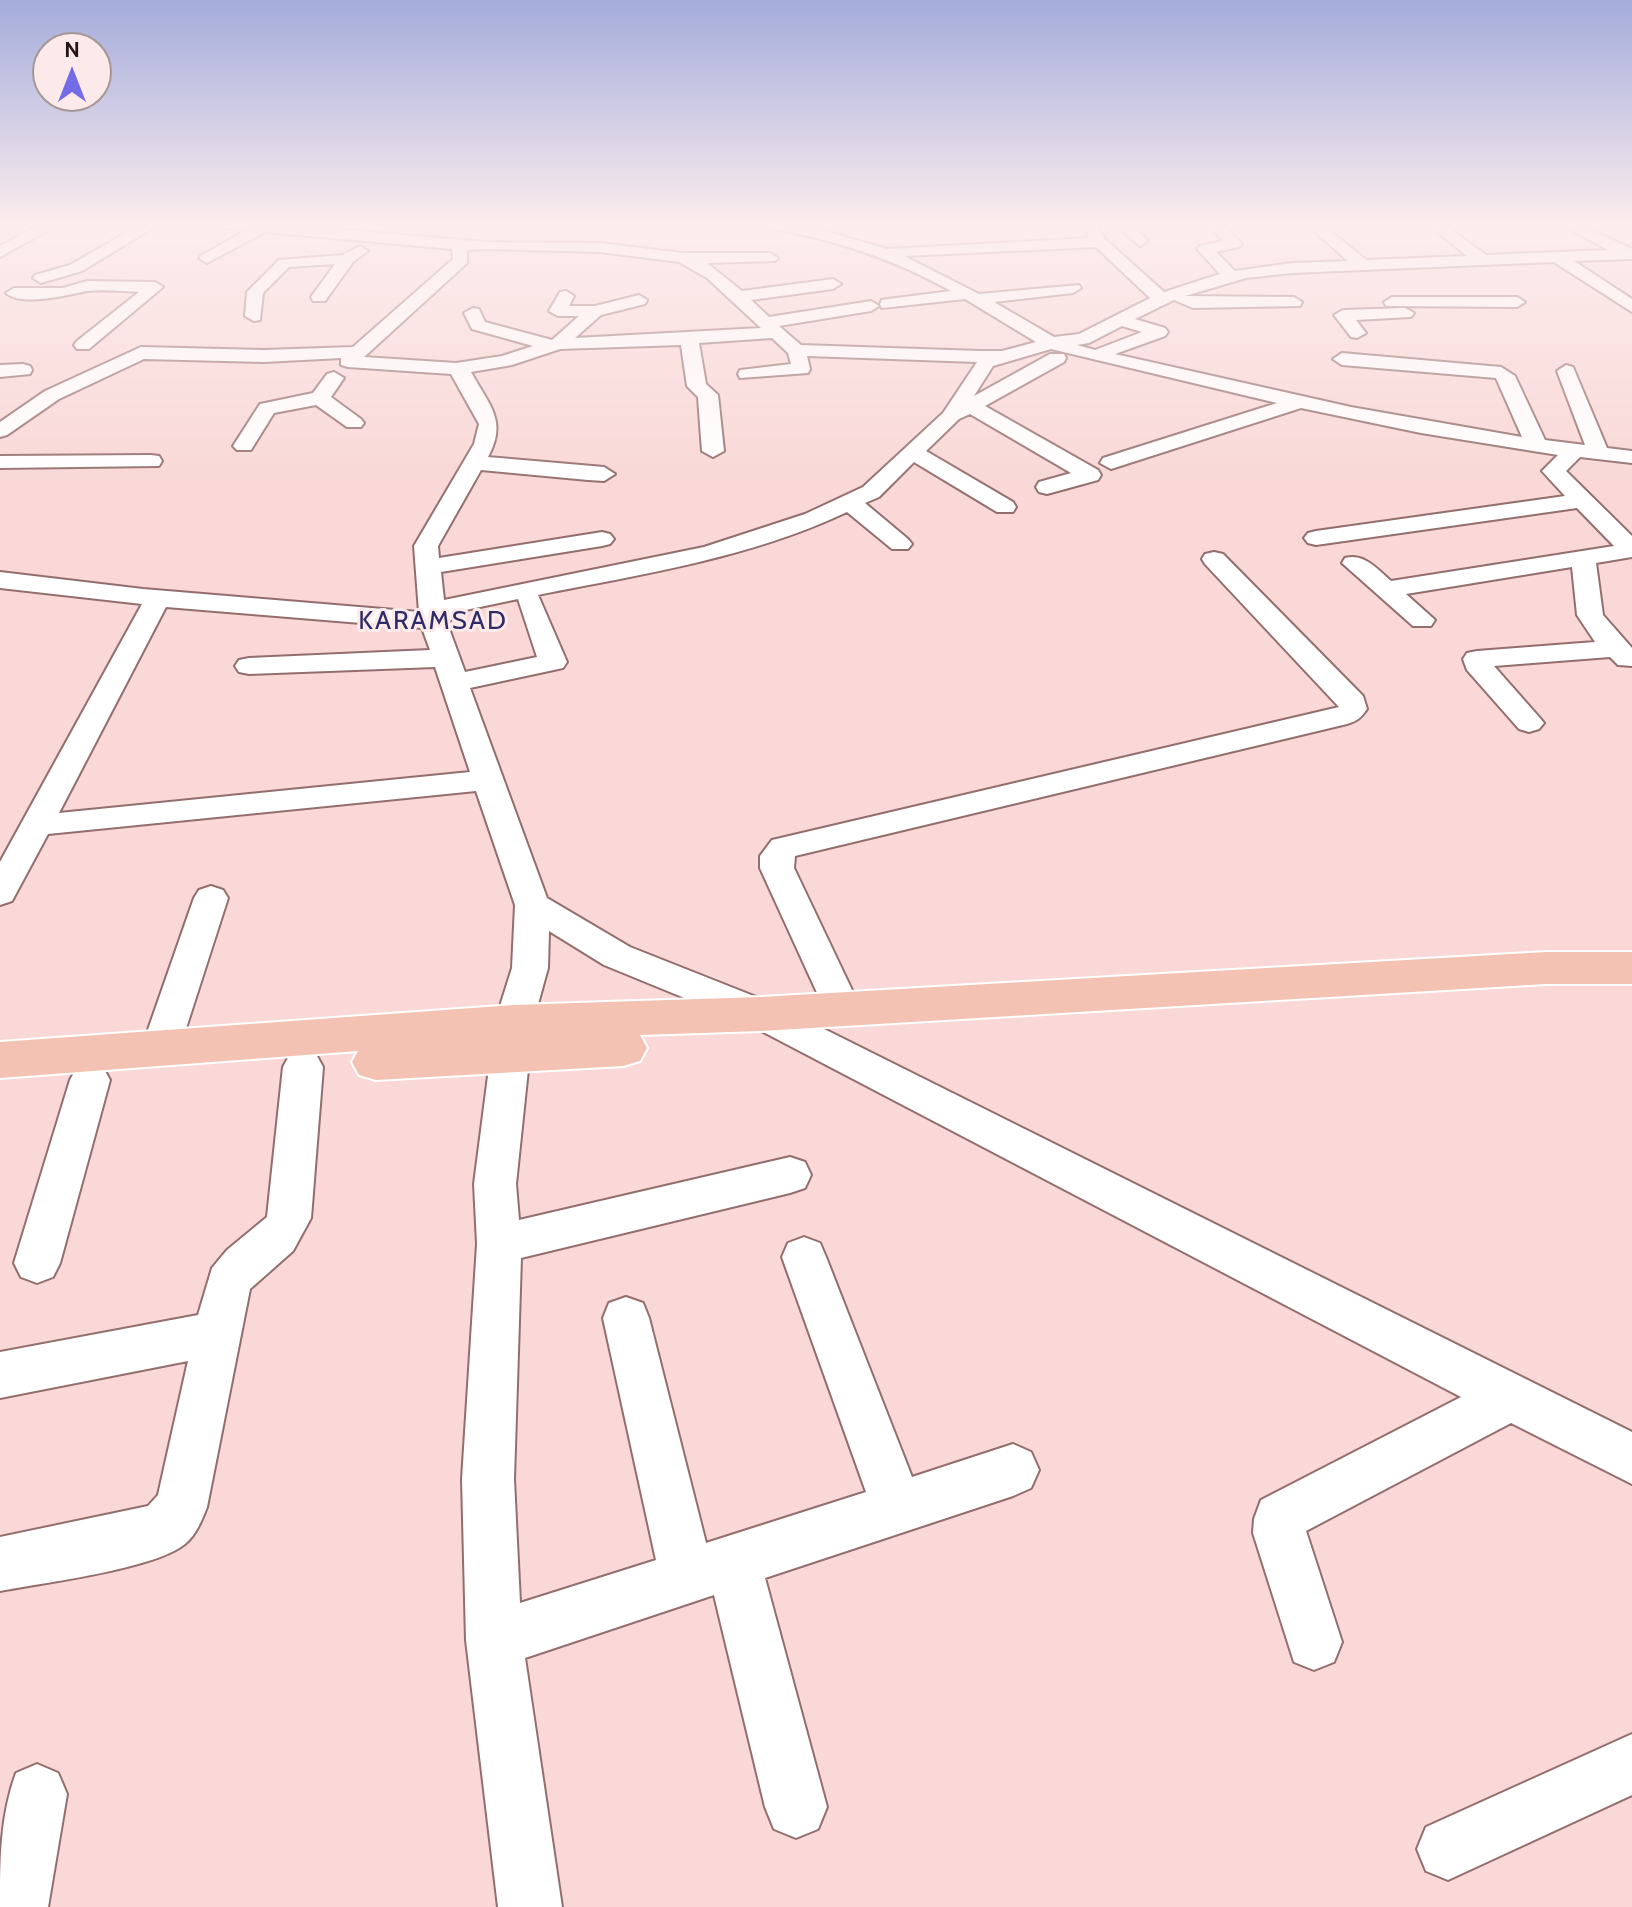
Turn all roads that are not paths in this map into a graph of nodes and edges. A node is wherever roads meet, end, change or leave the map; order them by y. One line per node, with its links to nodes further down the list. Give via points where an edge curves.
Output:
1 (124, 312): 19 (street)
2 (254, 312): 14 (street)
3 (402, 312): 34 (street)
4 (594, 312): 26 (street)
5 (750, 312): 18 (street)
6 (798, 312): 15 (street)
7 (902, 312): 13 (street)
8 (998, 312): 25 (street)
9 (1136, 312): 16 (street)
10 (1351, 312): 20 (street, via 1343,315)
11 (1404, 312): 17 (street)
12 (473, 313): 26 (street, via 478,325)
13 (893, 314): 15 (street); 30 (street)
14 (254, 316)
15 (804, 318): 18 (street)
16 (1120, 320): 27 (street); 33 (street, via 1159,332)
17 (1423, 327)
18 (768, 328): 22 (street); 29 (street)
19 (99, 332): 24 (street); 28 (street)
20 (1357, 333)
21 (228, 336): 32 (street)
22 (689, 339): 26 (street); 55 (street, via 697,386 708,395)
23 (1384, 341): 37 (street)
24 (119, 343): 31 (street); 39 (street)
25 (1051, 343): 27 (street); 35 (street)
26 (554, 344): 40 (street, via 505,361)
27 (1078, 344): 33 (street); 45 (street)
28 (83, 345)
29 (797, 351): 30 (street); 44 (street, via 801,369)
30 (871, 351): 35 (street)
31 (141, 353): 32 (street); 48 (street)
32 (211, 354): 34 (street)
33 (1097, 355): 47 (street)
34 (351, 357): 40 (street); 46 (street)
35 (1006, 357): 38 (street)
36 (1342, 359): 37 (street)
37 (1387, 363): 54 (street, via 1477,364 1505,376)
38 (981, 368): 45 (street); 50 (street)
39 (74, 369)
40 (456, 369): 61 (street, via 489,424)
41 (23, 370): 42 (street)
42 (0, 371)
43 (1566, 371): 58 (street)
44 (747, 374)
45 (1019, 377): 50 (street)
46 (320, 398): 51 (street); 53 (street, via 267,408)
47 (1301, 401): 54 (street); 62 (street)
48 (37, 405): 49 (street); 52 (street)
49 (0, 407)
50 (960, 412): 57 (street); 64 (street, via 1090,475)
51 (354, 423)
52 (0, 431)
53 (244, 446)
54 (1537, 446): 56 (street)
55 (713, 451)
56 (1575, 451): 58 (street); 65 (street, via 1553,471)
57 (912, 452): 66 (street, via 871,492); 67 (street)
58 (1620, 458)
59 (151, 461): 60 (street)
60 (0, 462)
61 (473, 463): 63 (street); 74 (street, via 426,546)
62 (1111, 463)
63 (604, 474)
64 (1047, 487)
65 (1582, 500): 68 (street); 71 (street, via 1632,550)
66 (849, 502): 70 (street); 80 (street, via 709,553 453,605)
67 (1005, 507)
68 (1316, 538)
69 (602, 539): 74 (street)
70 (900, 544)
71 (1583, 558): 76 (street); 81 (street, via 1590,615)
72 (1214, 559): 93 (street, via 1353,702 1353,709 1347,715 784,848 777,868)
73 (1354, 563): 76 (street)
74 (428, 567): 80 (street)
75 (0, 580): 77 (street)
76 (1387, 589): 79 (street)
77 (158, 598): 80 (street); 86 (street)
78 (530, 601): 83 (street, via 553,662)
79 (1422, 620)
80 (433, 621): 83 (street)
81 (1624, 655): 84 (street, via 1477,659)
82 (249, 666): 83 (street)
83 (450, 670): 85 (street)
84 (1529, 723)
85 (488, 780): 86 (street); 89 (street)
86 (36, 825): 87 (street)
87 (0, 893)
88 (211, 898): 95 (street)
89 (532, 905): 92 (street, via 617,956); 94 (street, via 530,968)
90 (1632, 968): 93 (main road, via 1530,969)
91 (1632, 994): 93 (main road, via 1495,995)
92 (761, 1014): 93 (main road); 94 (main road)
93 (827, 1024): 94 (main road); 107 (street)
94 (512, 1038): 95 (main road); 97 (main road); 101 (street, via 495,1184)
95 (161, 1047): 96 (main road)
96 (0, 1060)
97 (303, 1067): 98 (main road); 105 (street, via 285,1231 235,1271)
98 (90, 1080): 99 (main road); 103 (street)
99 (0, 1086)
100 (790, 1175): 101 (street)
101 (499, 1244): 113 (street, via 488,1479)
102 (804, 1257): 110 (street)
103 (37, 1263)
104 (626, 1318): 112 (street)
105 (218, 1333): 106 (street); 111 (street, via 181,1507 167,1525 148,1535)
106 (0, 1375)
107 (1511, 1397): 108 (street); 114 (street, via 1280,1519)
108 (1632, 1459)
109 (1013, 1470): 110 (street)
110 (898, 1507): 112 (street)
111 (0, 1564)
112 (710, 1568): 113 (street); 117 (street)
113 (494, 1640): 120 (street)
114 (1314, 1642)
115 (1632, 1764): 118 (street)
116 (37, 1794): 119 (street)
117 (796, 1807)
118 (1448, 1849)
119 (16, 1907)
120 (530, 1907)

